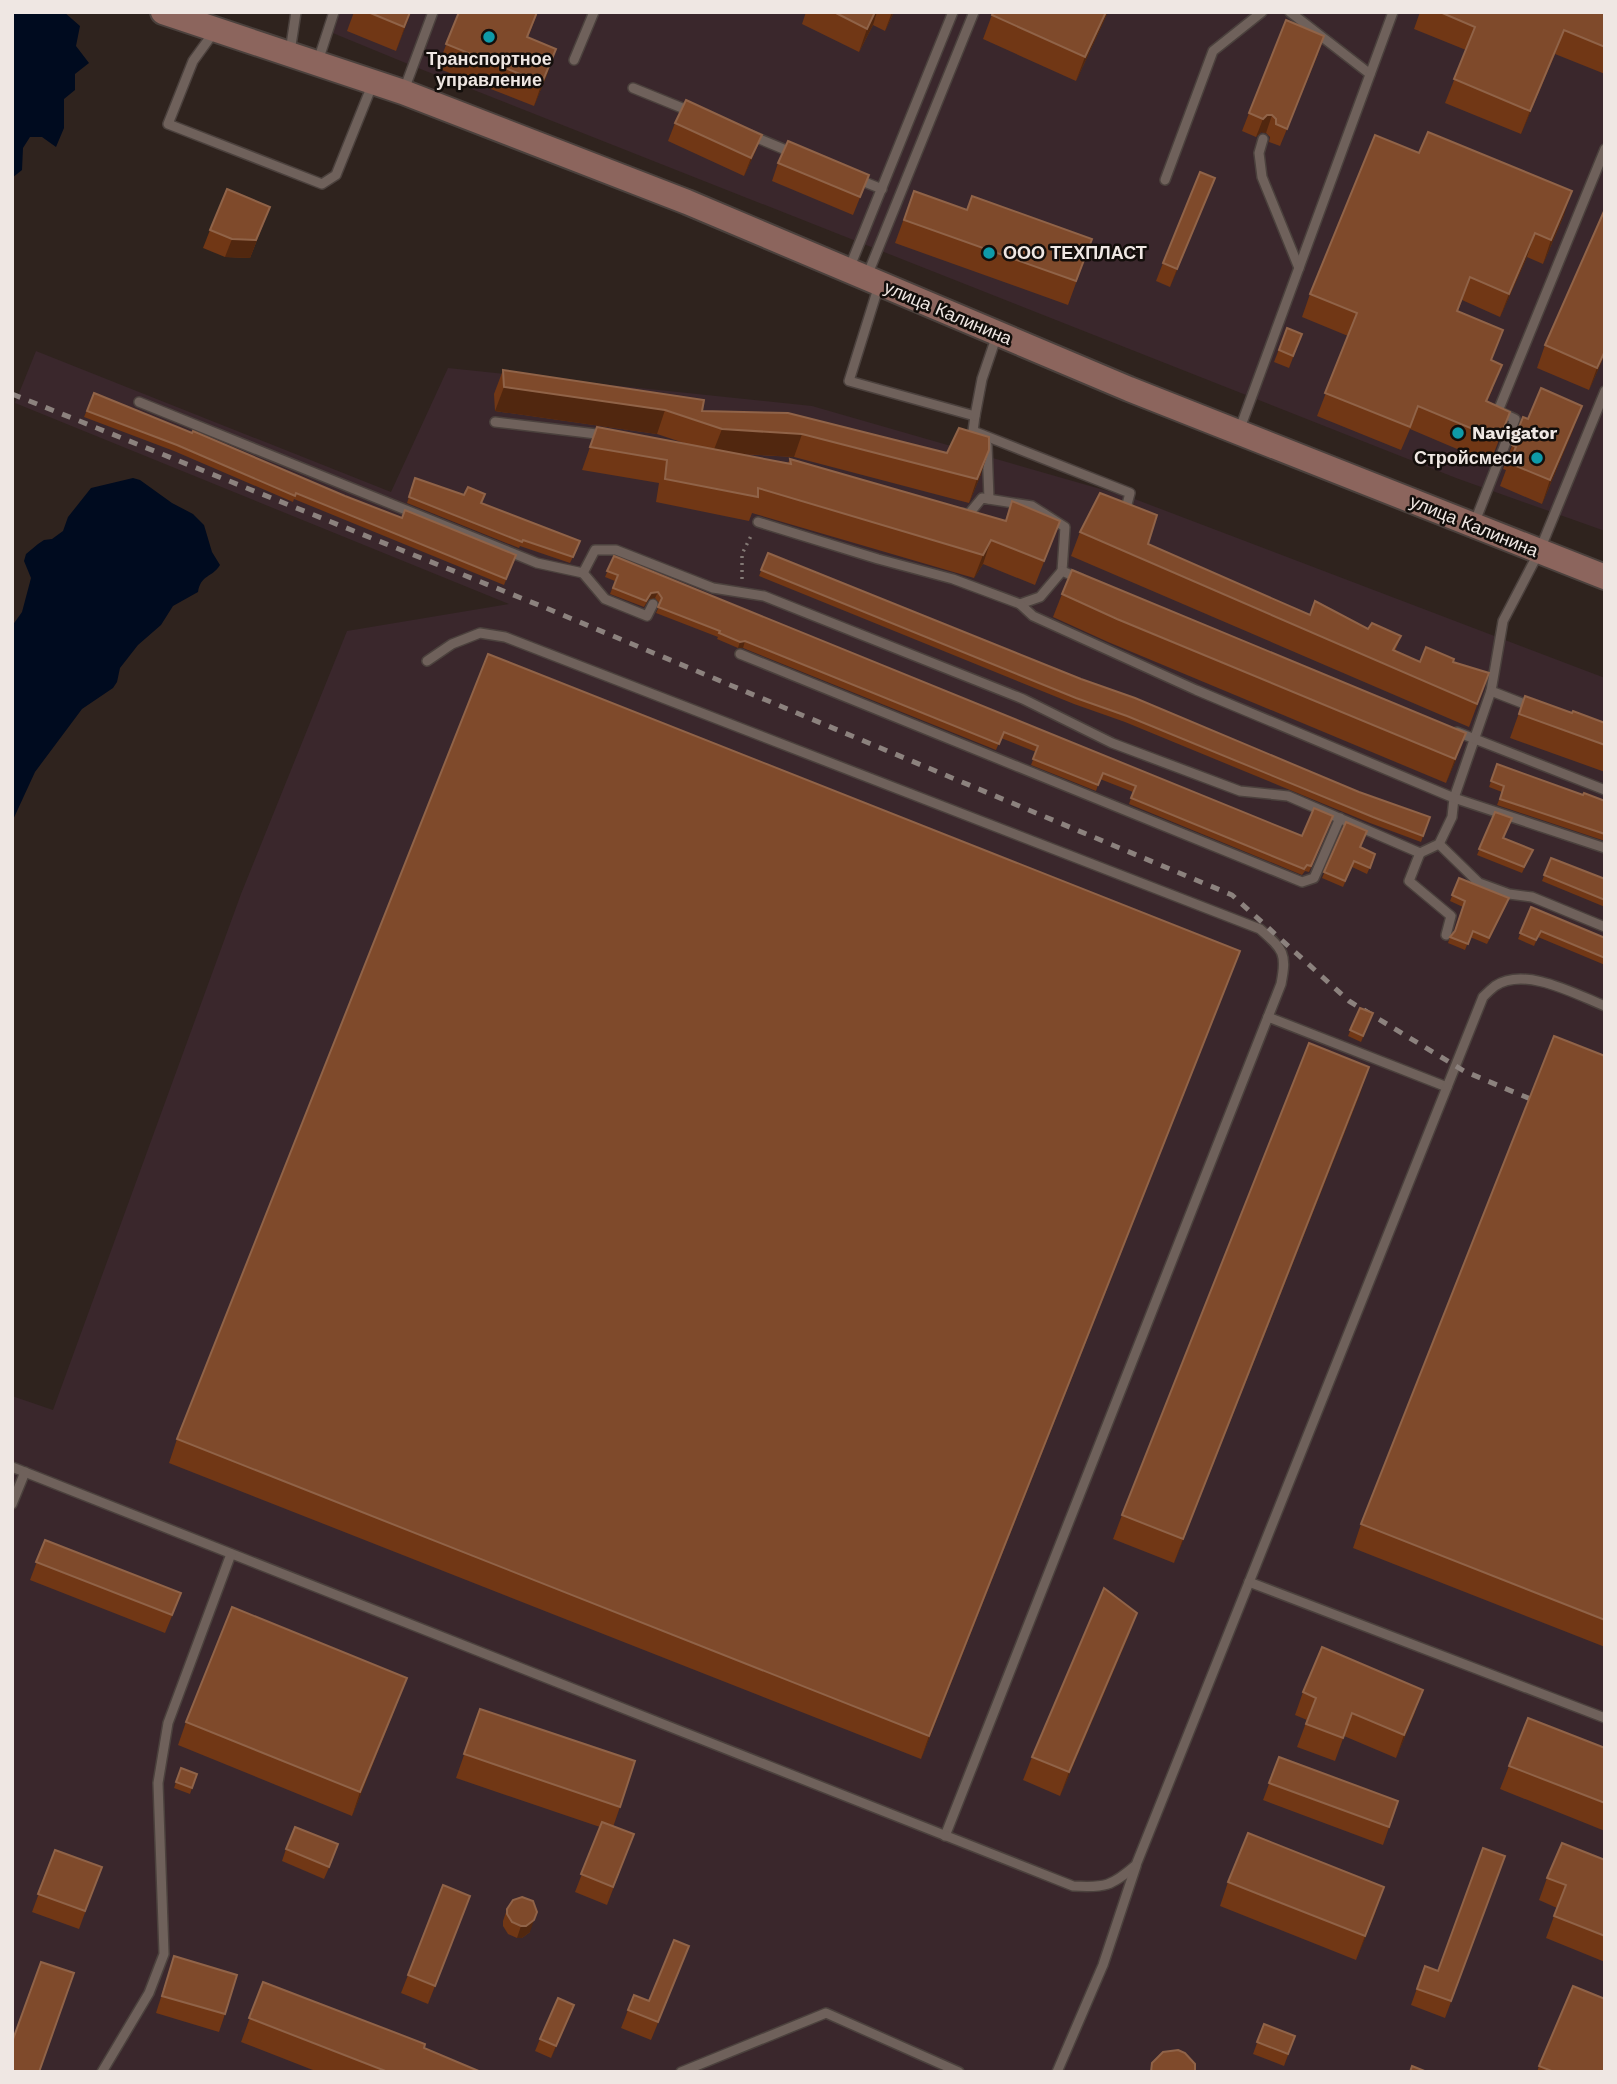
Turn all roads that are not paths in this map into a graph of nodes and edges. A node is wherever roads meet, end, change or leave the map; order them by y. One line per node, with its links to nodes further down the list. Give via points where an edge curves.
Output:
1 (163, 12): 11 (street, улица Калинина)
2 (296, 12): 12 (lane)
3 (334, 12): 14 (lane)
4 (433, 12): 18 (lane)
5 (594, 12): 13 (lane)
6 (953, 12): 26 (lane)
7 (974, 12): 28 (lane)
8 (1262, 12): 25 (lane, via 1213,51)
9 (1290, 12): 15 (lane)
10 (1393, 12): 15 (lane)
11 (216, 29): 12 (street, улица Калинина); 16 (lane, via 192,61 168,124 322,184 336,175)
12 (290, 53): 14 (street, улица Калинина)
13 (574, 60)
14 (317, 62): 16 (street, улица Калинина)
15 (1370, 74): 27 (lane)
16 (373, 82): 18 (street, улица Калинина)
17 (634, 88): 19 (lane)
18 (403, 92): 28 (street, улица Калинина)
19 (695, 113)
20 (745, 133): 23 (lane)
21 (1263, 139): 27 (lane, via 1259,153 1262,177)
22 (1605, 149): 41 (lane, via 1498,411 1515,419)
23 (807, 159)
24 (845, 173): 26 (lane)
25 (1165, 180)
26 (882, 188): 28 (lane)
27 (1299, 268): 34 (lane)
28 (865, 277): 29 (street, улица Калинина); 32 (lane, via 849,381)
29 (998, 333): 32 (lane); 34 (street, улица Калинина)
30 (1603, 397): 42 (lane)
31 (139, 402): 44 (lane, via 537,563)
32 (975, 416): 36 (lane, via 973,430)
33 (495, 422): 35 (lane)
34 (1239, 432): 41 (street, улица Калинина)
35 (620, 436)
36 (986, 436): 37 (lane); 39 (lane, via 1130,493)
37 (989, 499): 38 (lane, via 982,498 968,515); 43 (lane, via 1032,506 1065,527)
38 (955, 512)
39 (1125, 512)
40 (758, 522): 48 (lane, via 953,579)
41 (1474, 526): 42 (street, улица Калинина)
42 (1539, 552): 45 (street, улица Калинина); 52 (lane, via 1503,621)
43 (1062, 571): 46 (lane); 48 (lane, via 1040,597)
44 (583, 573): 47 (lane, via 605,599 647,616); 58 (lane, via 595,550 616,550 713,588 764,596 1023,699 1112,743 1240,792 1288,796)
45 (1605, 577)
46 (1088, 582)
47 (653, 604)
48 (1020, 604): 57 (lane, via 1033,616 1184,684)
49 (740, 654): 58 (lane, via 1302,882 1314,878)
50 (427, 661): 65 (lane, via 452,644 480,634 505,637 1260,929 1279,945 1285,963)
51 (1482, 679): 52 (lane)
52 (1492, 686): 53 (lane); 55 (lane)
53 (1542, 711)
54 (1449, 729): 55 (lane)
55 (1475, 739): 56 (lane); 57 (lane)
56 (1605, 790)
57 (1454, 798): 59 (lane, via 1452,817); 60 (lane)
58 (1340, 818): 61 (lane)
59 (1439, 844): 61 (lane); 62 (lane, via 1479,883 1532,897)
60 (1605, 848)
61 (1420, 853): 63 (lane, via 1409,881 1451,916)
62 (1605, 927)
63 (1446, 935)
64 (1605, 1006): 66 (lane, via 1541,981 1515,979 1497,984 1483,997)
65 (1268, 1017): 66 (lane); 73 (lane)
66 (1447, 1087): 71 (lane)
67 (12, 1467): 68 (lane)
68 (24, 1472): 69 (lane); 70 (lane)
69 (12, 1504)
70 (231, 1554): 73 (lane); 75 (lane, via 168,1723 158,1783 164,1954 149,1993)
71 (1249, 1582): 72 (lane); 74 (lane)
72 (1605, 1718)
73 (945, 1836): 74 (lane, via 1073,1886 1117,1882)
74 (1136, 1865): 78 (lane, via 1103,1965)
75 (102, 2072)
76 (681, 2072): 77 (lane, via 826,2013)
77 (960, 2072)
78 (1058, 2072)

